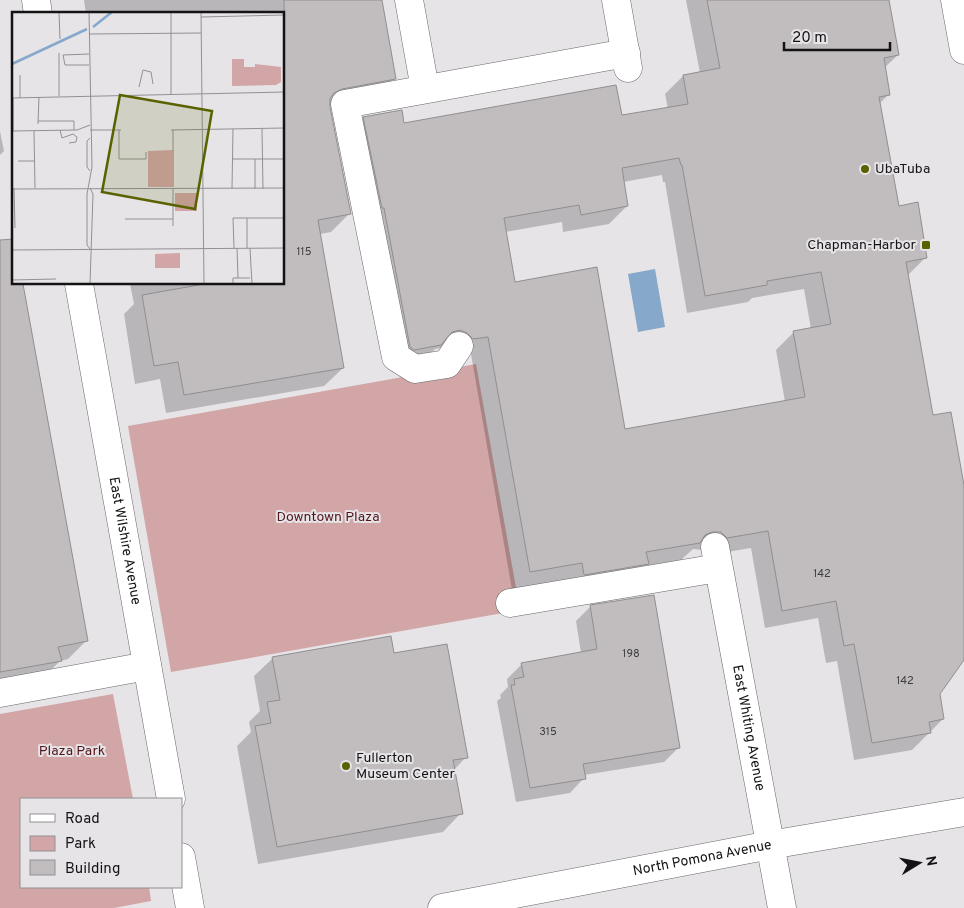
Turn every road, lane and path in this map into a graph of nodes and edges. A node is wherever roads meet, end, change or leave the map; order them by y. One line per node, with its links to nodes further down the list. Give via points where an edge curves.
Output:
1 (409, 0): 5 (street)
2 (616, 0): 5 (street, via 627,60)
3 (955, 0): 4 (street)
4 (964, 50)
5 (425, 89): 7 (street, via 345,104 396,357 414,369 447,364)
6 (79, 285): 9 (street, East Wilshire Avenue)
7 (459, 346)
8 (510, 603): 13 (street, East Whiting Avenue, via 716,558)
9 (147, 666): 10 (street); 11 (street, East Wilshire Avenue)
10 (0, 693)
11 (171, 798)
12 (964, 812): 13 (street, North Pomona Avenue)
13 (770, 844): 16 (street, North Pomona Avenue); 17 (street, East Whiting Avenue)
14 (182, 864): 15 (street)
15 (190, 908)
16 (442, 908)
17 (782, 908)

